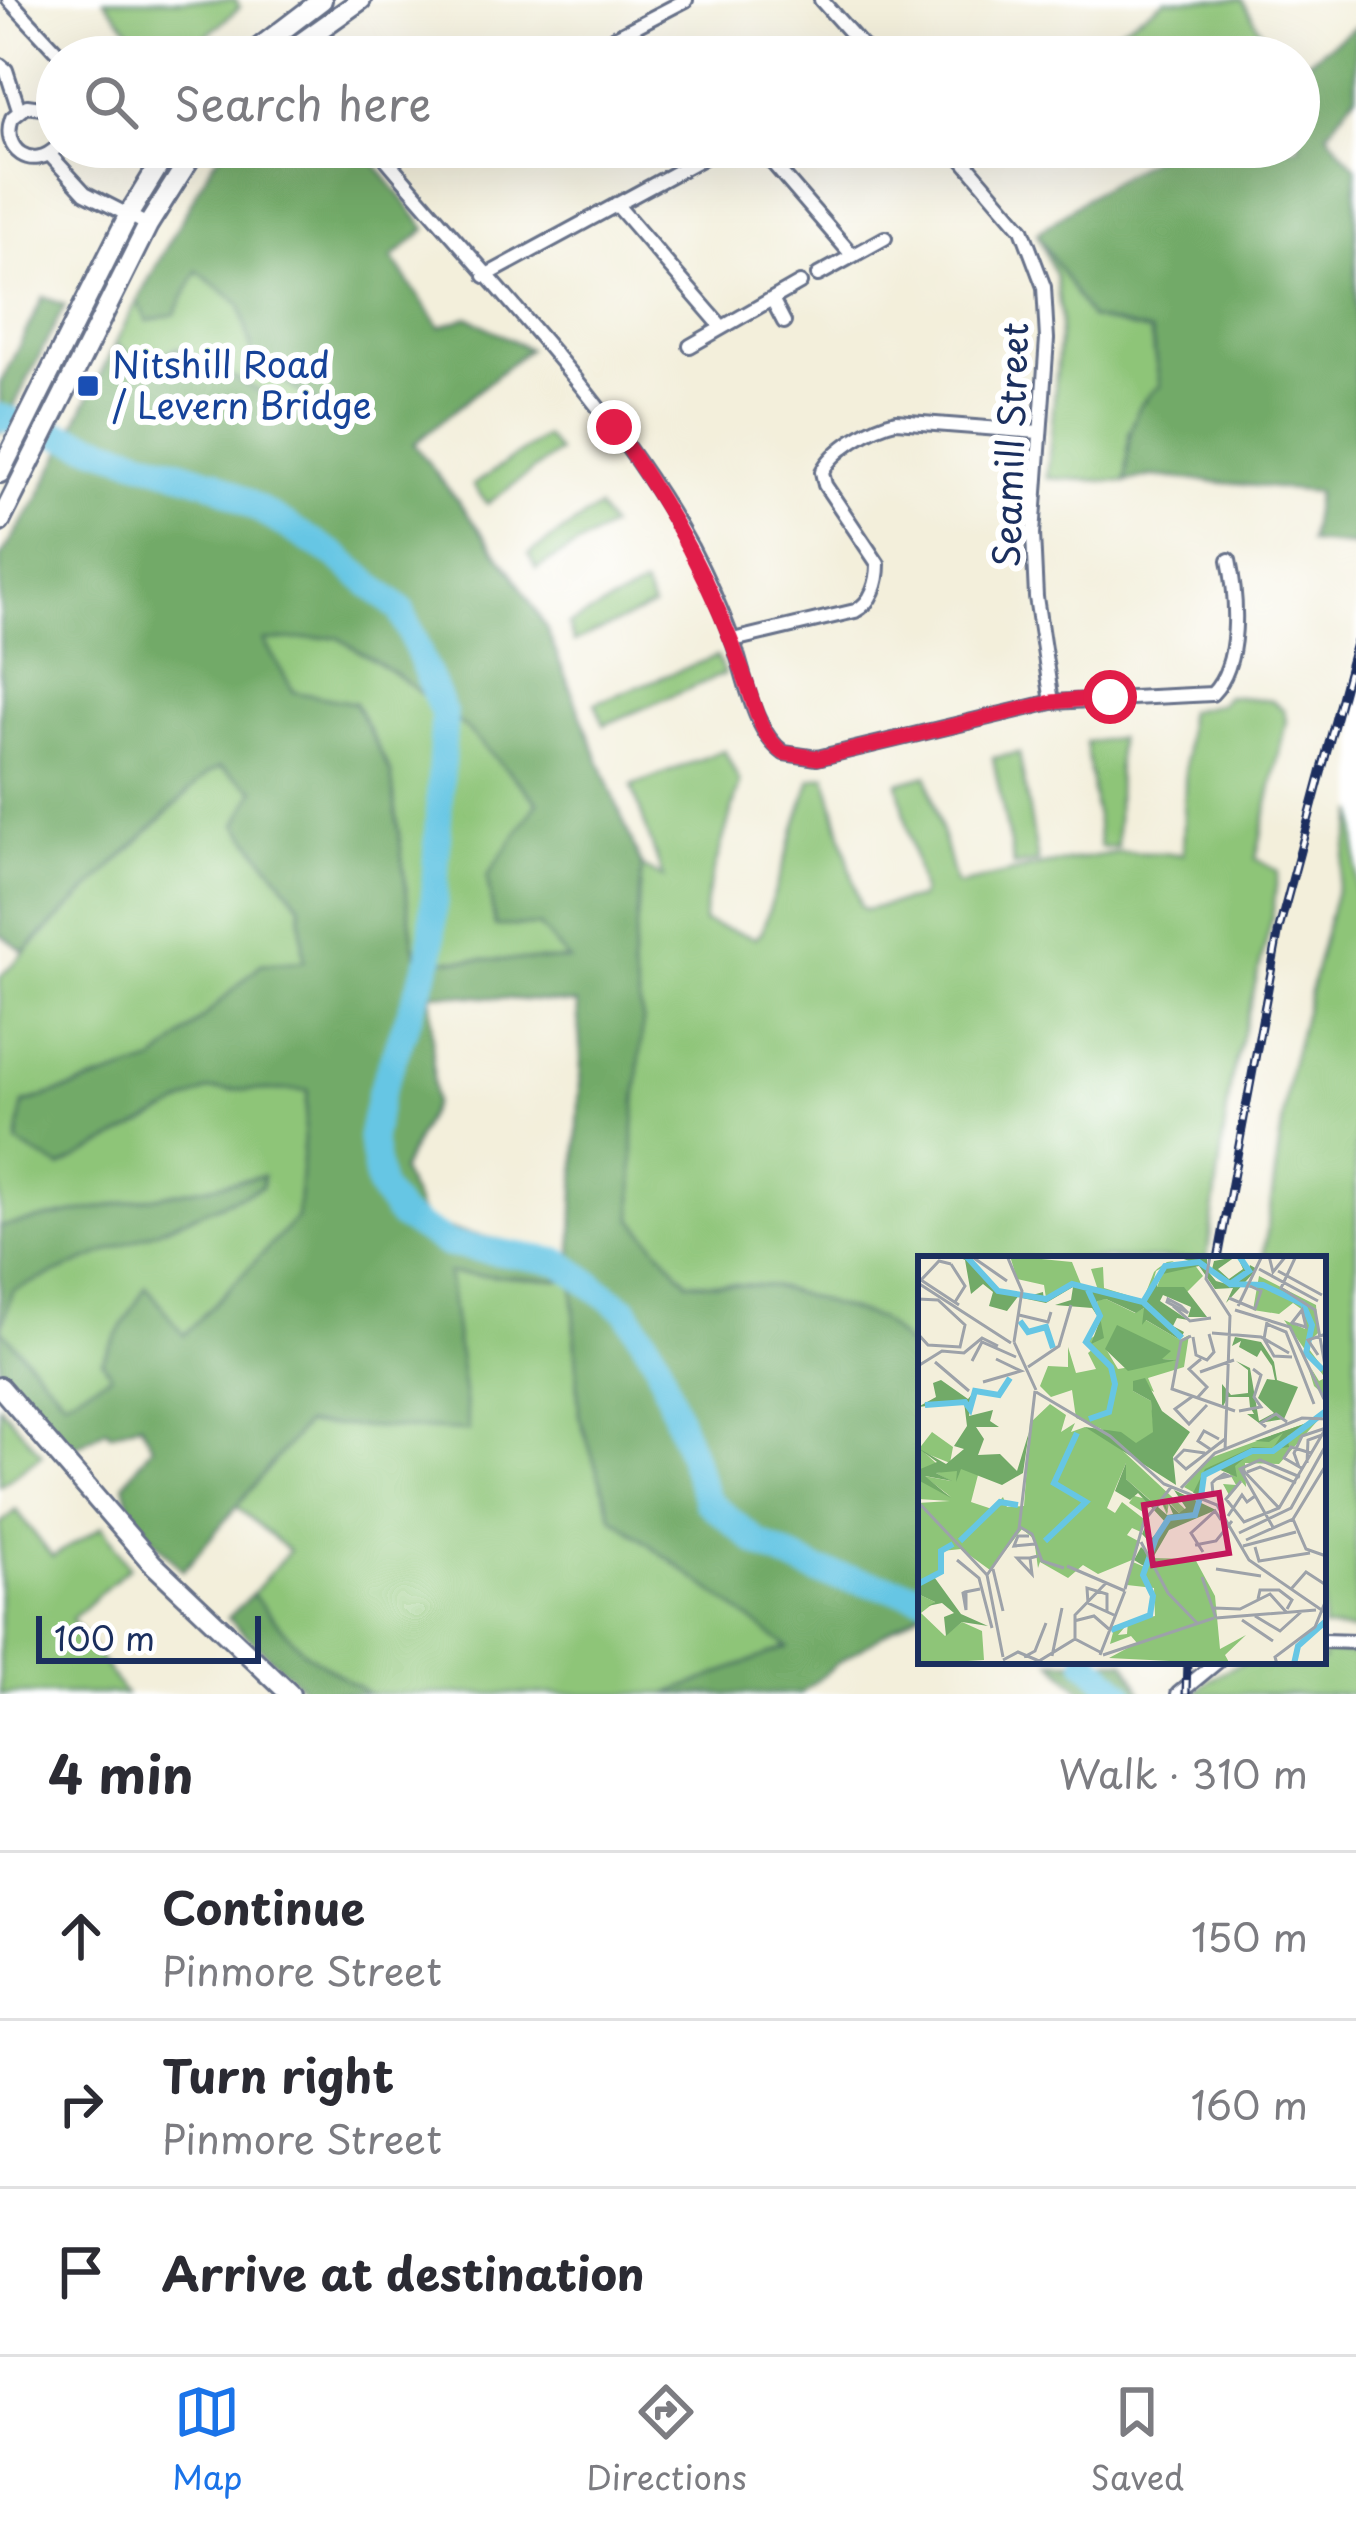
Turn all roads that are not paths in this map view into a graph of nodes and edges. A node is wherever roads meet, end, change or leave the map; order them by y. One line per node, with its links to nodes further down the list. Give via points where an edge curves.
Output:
1 (9, 0): 6 (street)
2 (322, 0): 7 (main road)
3 (361, 0): 8 (main road)
4 (686, 0): 9 (street)
5 (821, 0): 10 (street)
6 (42, 36)
7 (275, 36)
8 (310, 36)
9 (617, 36)
10 (853, 36)
11 (0, 65): 13 (street)
12 (36, 105): 13 (street)
13 (19, 110): 14 (street)
14 (5, 145): 15 (street)
15 (36, 160)
16 (66, 168): 24 (street, via 85,193)
17 (157, 168): 24 (main road)
18 (184, 168): 25 (main road)
19 (394, 168): 29 (street)
20 (684, 168): 23 (street)
21 (778, 168): 27 (street)
22 (970, 168): 35 (street, Seamill Street, via 1022,230 1039,266 1048,308)
23 (616, 204): 29 (street); 33 (street)
24 (129, 214): 25 (street); 36 (main road)
25 (148, 225): 37 (main road)
26 (885, 238): 27 (street)
27 (853, 256): 28 (street)
28 (818, 275)
29 (485, 276): 40 (street, via 650,479)
30 (800, 283): 31 (street)
31 (772, 299): 32 (street); 33 (street)
32 (784, 322)
33 (721, 326): 34 (street)
34 (690, 346)
35 (1039, 432): 40 (street, via 896,422 831,458 825,485 878,564 867,602); 41 (street, Seamill Street, via 1034,568)
36 (0, 472)
37 (6, 499): 38 (main road)
38 (0, 522)
39 (1229, 560): 41 (street, via 1232,638 1218,689 1195,697)
40 (733, 640): 41 (street, via 768,739 792,757 818,758)
41 (1052, 702)
42 (0, 1387): 46 (main road, via 152,1563)
43 (1326, 1641): 44 (street)
44 (1356, 1642)
45 (1214, 1664): 47 (street)
46 (290, 1694)
47 (1178, 1694)

